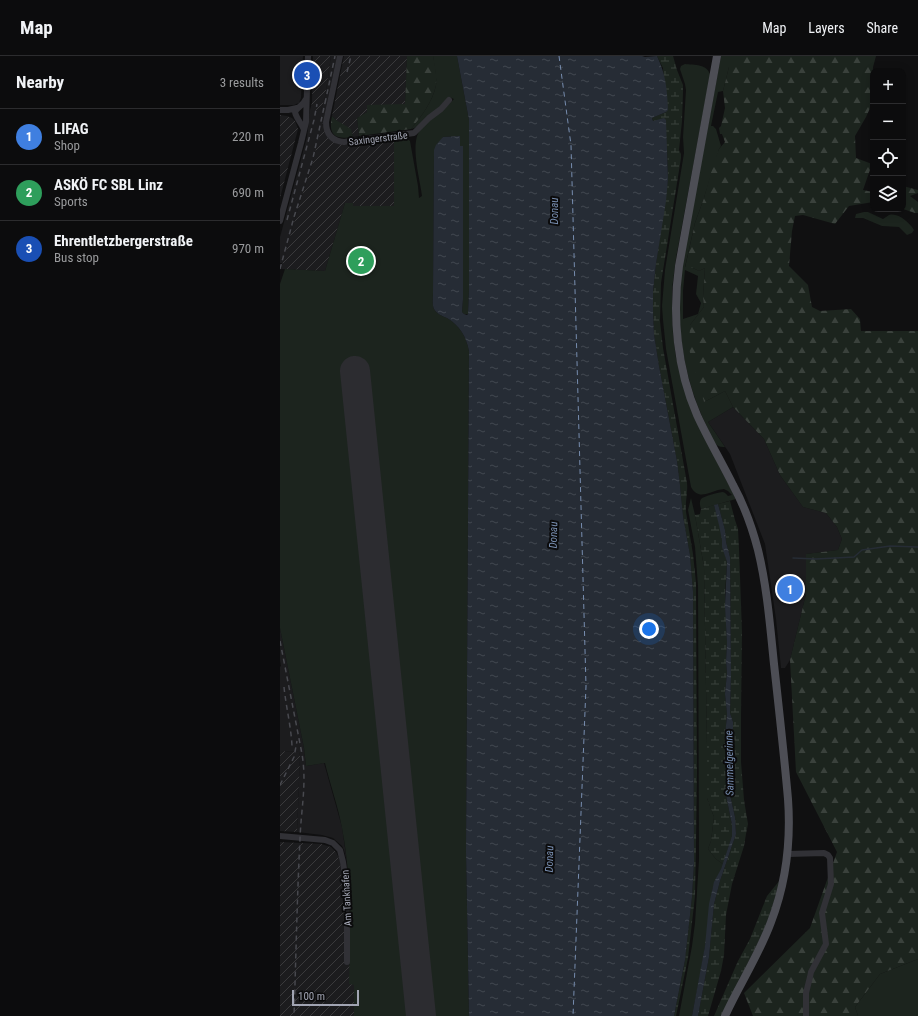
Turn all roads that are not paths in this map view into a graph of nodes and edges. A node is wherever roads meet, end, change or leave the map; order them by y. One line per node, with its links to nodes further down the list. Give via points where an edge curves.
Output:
1 (308, 56): 4 (street)
2 (340, 56): 5 (street, Saxingerstraße, via 326,122 328,134 336,140 344,142 414,133)
3 (718, 56): 13 (main road, via 679,266 676,297 677,336 682,368 692,402 743,506 761,564 771,629 788,799)
4 (306, 98): 6 (street, via 304,104); 8 (street)
5 (449, 100)
6 (298, 108): 7 (street); 8 (street, via 303,108); 9 (street, via 295,112)
7 (282, 110): 9 (street)
8 (306, 113): 9 (street, via 302,119); 10 (street)
9 (297, 117): 10 (street)
10 (304, 130): 11 (street)
11 (280, 221)
12 (280, 836): 14 (street, Am Tankhafen, via 325,840 340,850 346,883)
13 (788, 854): 15 (main road, via 771,923); 16 (street, via 824,854 830,858 831,884 822,913 826,944 810,977 806,993)
14 (347, 962)
15 (725, 1016)
16 (806, 1016)

